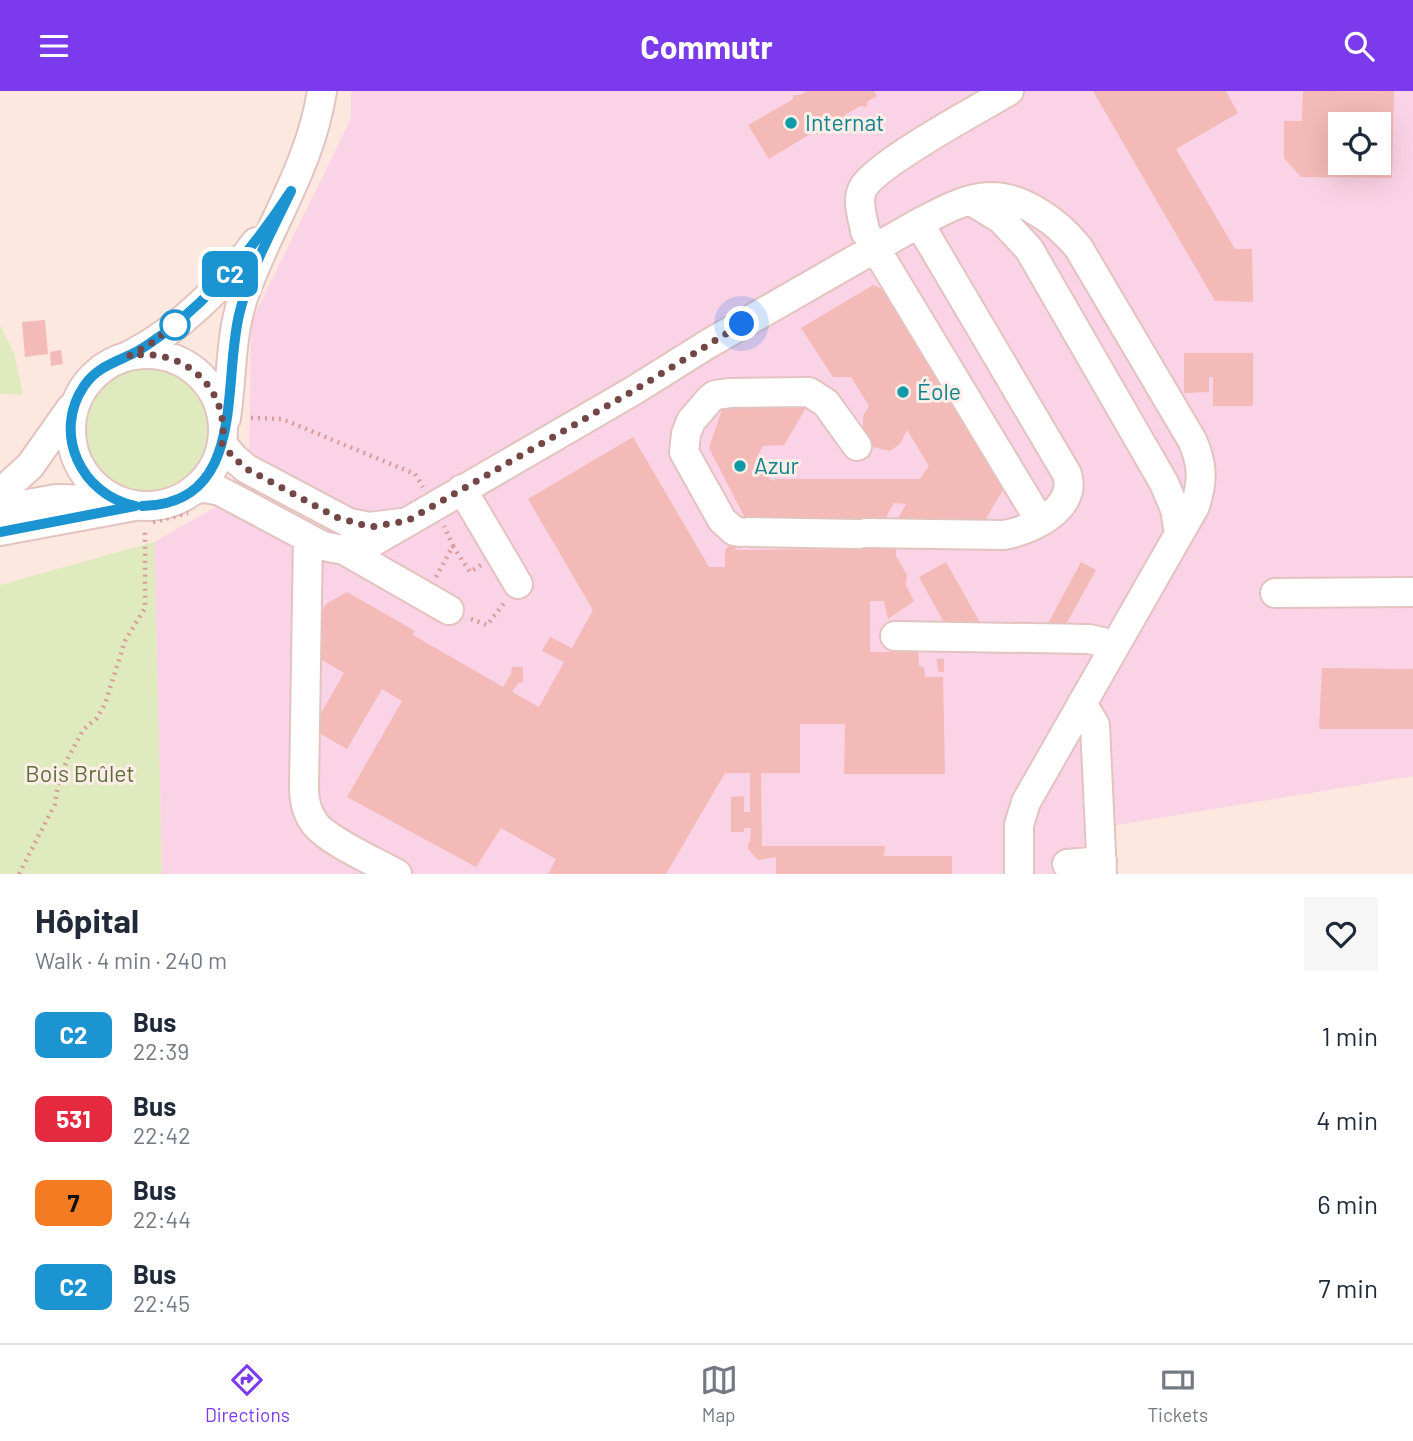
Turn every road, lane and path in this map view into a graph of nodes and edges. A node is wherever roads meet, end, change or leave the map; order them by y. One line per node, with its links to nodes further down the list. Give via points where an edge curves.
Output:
1 (322, 91): 3 (street, via 310,143)
2 (1009, 91): 6 (street, via 885,166 863,188 860,206 865,231)
3 (291, 191): 7 (street, via 226,278 178,322); 9 (street, via 242,301)
4 (970, 200): 5 (street); 20 (street, via 1001,219 1029,249 1164,483); 20 (street, via 1001,196 1024,204 1058,226 1078,247 1198,453 1200,491)
5 (919, 223): 6 (street); 18 (street, via 1067,474 1070,483 1065,500)
6 (875, 248): 12 (street); 18 (street)
7 (129, 356): 8 (street, via 97,371); 9 (street, via 164,356 196,372 217,400)
8 (76, 400): 13 (street, via 30,466); 16 (street, via 71,437 80,467 96,487)
9 (224, 433): 11 (street, via 213,469); 14 (path, via 264,417 282,419 415,474); 17 (street, via 234,458 247,469 336,517 370,527)
10 (857, 446): 18 (street, via 826,403 809,392 730,393 715,395 691,421 684,452 722,520 734,531 1004,535)
11 (195, 489): 16 (street, via 167,504); 21 (street, via 220,491)
12 (462, 489): 14 (street); 23 (street)
13 (0, 493)
14 (434, 506): 17 (street); 26 (path, via 453,546)
15 (0, 509): 16 (street, via 64,499)
16 (134, 511): 19 (street); 32 (path, via 145,608 125,641 105,704 68,758 55,804)
17 (407, 521): 22 (street, via 377,541)
18 (1040, 521)
19 (0, 531)
20 (1179, 534): 28 (street)
21 (308, 538): 22 (street); 33 (street, via 306,807 323,831)
22 (346, 551): 26 (street)
23 (518, 584): 26 (path, via 487,625)
24 (1413, 591): 25 (street)
25 (1275, 593)
26 (437, 603)
27 (895, 636): 28 (street, via 1088,639)
28 (1115, 645): 29 (street)
29 (1082, 703): 31 (street, via 1095,725); 34 (street, via 1021,814)
30 (1067, 864): 31 (street)
31 (1102, 867)
32 (19, 874)
33 (397, 874)
34 (1018, 874)

